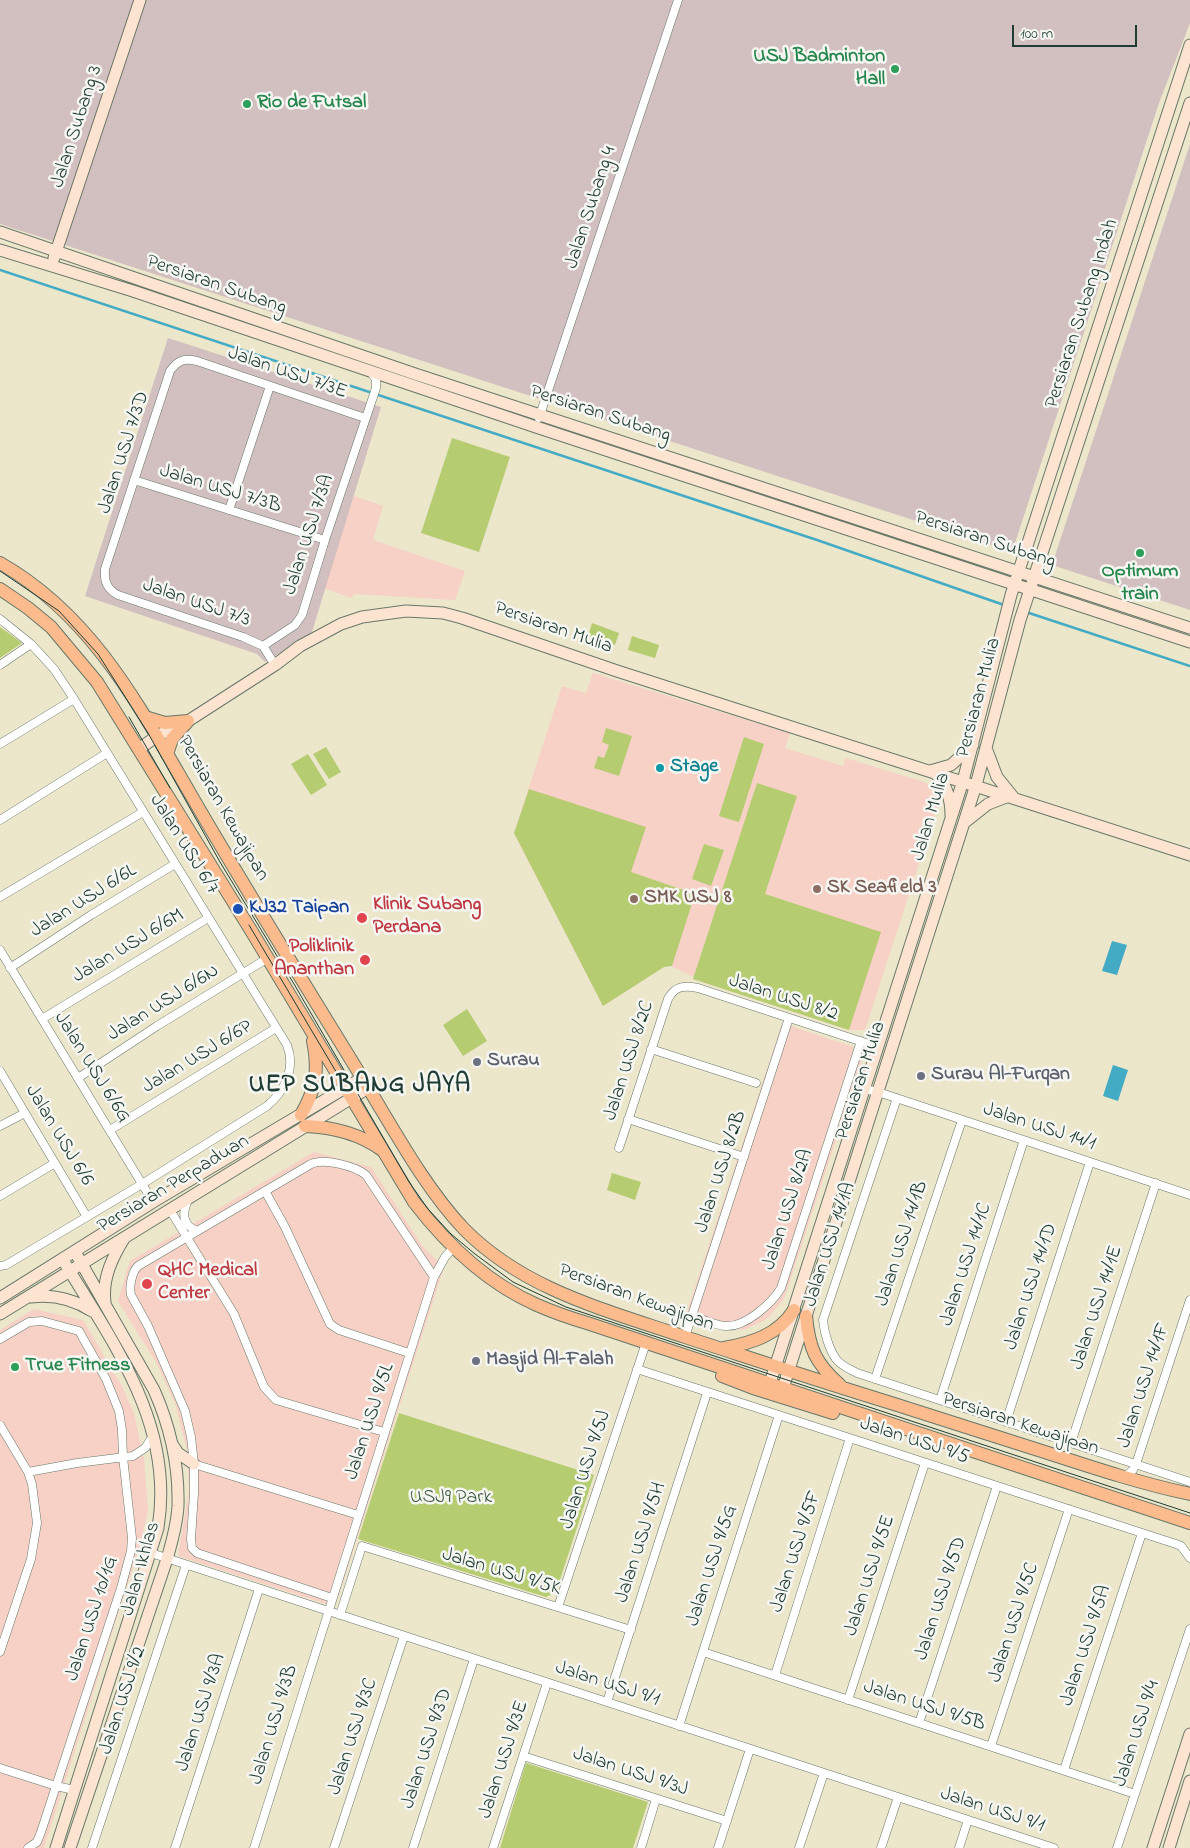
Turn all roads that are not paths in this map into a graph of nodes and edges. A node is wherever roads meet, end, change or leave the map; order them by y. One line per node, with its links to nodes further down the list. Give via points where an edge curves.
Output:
1 (140, 0): 7 (street, Jalan Subang 3)
2 (678, 0): 14 (street, Jalan Subang 4)
3 (1190, 45): 21 (street, Persiaran Subang Indah)
4 (1190, 103): 22 (street, Persiaran Subang Indah)
5 (0, 232): 7 (street, Persiaran Subang)
6 (0, 250): 8 (street, Persiaran Subang)
7 (56, 250): 8 (street, Jalan Subang 3); 14 (street, Persiaran Subang)
8 (51, 266): 10 (street, Persiaran Subang)
9 (198, 361): 12 (street, Jalan USJ 7/3E); 17 (street, Jalan USJ 7/3D, via 181,359 170,371)
10 (368, 369): 11 (street, Persiaran Subang); 13 (street, via 376,379)
11 (402, 381): 13 (street, via 388,379); 16 (street, Persiaran Subang)
12 (270, 386): 15 (street, Jalan USJ 7/3E); 18 (street)
13 (376, 388): 15 (street, Jalan USJ 7/3A)
14 (540, 415): 16 (street, Jalan Subang 4); 21 (street, Persiaran Subang)
15 (365, 418): 19 (street, Jalan USJ 7/3A)
16 (536, 427): 25 (street, Persiaran Subang)
17 (134, 480): 18 (street, Jalan USJ 7/3B); 23 (street, Jalan USJ 7/3D, via 104,569)
18 (229, 510): 19 (street, Jalan USJ 7/3B)
19 (324, 540): 31 (street, Jalan USJ 7/3A, via 302,615 295,625)
20 (0, 563): 35 (main road, Persiaran Kewajipan, via 35,586 78,624 102,652)
21 (1018, 572): 22 (street, Persiaran Subang); 25 (street, Persiaran Subang Indah)
22 (1034, 577): 26 (street, Persiaran Subang Indah); 28 (street, Persiaran Subang)
23 (104, 578): 31 (street, Jalan USJ 7/3, via 110,591 118,595 194,619)
24 (0, 588): 41 (main road, Persiaran Kewajipan, via 51,627 97,682)
25 (1013, 589): 26 (street, Persiaran Subang); 38 (street, Jalan Mulia)
26 (1028, 594): 29 (street, Persiaran Subang); 40 (street, Persiaran Mulia)
27 (0, 619): 30 (street, Jalan USJ 6/7)
28 (1190, 628)
29 (1190, 642)
30 (31, 644): 32 (street); 34 (street, Jalan USJ 6/7, via 54,669)
31 (263, 646): 33 (street, Jalan USJ 7/3)
32 (0, 665)
33 (274, 665): 36 (street, Persiaran Mulia); 44 (street, Persiaran Mulia, via 306,642 355,619 406,611 443,613)
34 (74, 699): 39 (street); 42 (street, Jalan USJ 6/7)
35 (145, 717): 36 (main road, via 165,723); 37 (main road, Persiaran Kewajipan)
36 (188, 721): 37 (street, Persiaran Mulia); 43 (main road, via 172,739)
37 (157, 736): 41 (street, Persiaran Mulia); 43 (main road, Persiaran Kewajipan)
38 (974, 743): 44 (street, via 951,765); 45 (street, Jalan Mulia)
39 (0, 744)
40 (986, 748): 46 (street, Persiaran Mulia); 47 (street, via 997,778)
41 (139, 749): 57 (main road, Persiaran Kewajipan)
42 (106, 753): 48 (street, Jalan USJ 6/7); 49 (street)
43 (167, 754): 70 (main road, Persiaran Kewajipan)
44 (932, 771): 45 (street, Persiaran Mulia); 50 (street, via 941,779 948,793)
45 (963, 781): 46 (street, Persiaran Mulia); 50 (street, Jalan Mulia)
46 (976, 785): 47 (street, Persiaran Mulia); 51 (street, Persiaran Mulia)
47 (1011, 797): 51 (street, via 988,804); 52 (street, Persiaran Mulia)
48 (143, 812): 53 (street, Jalan USJ 6/7); 54 (street)
49 (0, 820)
50 (950, 824): 66 (street, Jalan Mulia)
51 (964, 824): 74 (street, Persiaran Mulia)
52 (1190, 855)
53 (175, 864): 55 (street, Jalan USJ 6/7); 58 (street, Jalan USJ 6/6L)
54 (0, 897)
55 (208, 918): 59 (street, Jalan USJ 6/7); 62 (street, Jalan USJ 6/6M)
56 (0, 950): 58 (street, Jalan USJ 6/6G)
57 (268, 958): 59 (street, Jalan USJ 6/6N); 64 (main road, Persiaran Kewajipan)
58 (10, 968): 62 (street, Jalan USJ 6/6G)
59 (242, 973): 63 (street, Jalan USJ 6/7); 69 (street, Jalan USJ 6/6N)
60 (677, 988): 61 (street, Jalan USJ 8/2, via 698,988); 67 (street, Jalan USJ 8/2C, via 668,999)
61 (789, 1018): 65 (street, Jalan USJ 8/2); 85 (street, Jalan USJ 8/2B)
62 (42, 1019): 69 (street, Jalan USJ 6/6G)
63 (276, 1028): 81 (street, Jalan USJ 6/6P); 88 (street, Jalan USJ 6/7, via 287,1045 290,1062 285,1084 274,1100)
64 (312, 1034): 73 (main road, Persiaran Kewajipan); 79 (main road, via 316,1079)
65 (861, 1041): 66 (street, Jalan USJ 8/2); 114 (street, Jalan USJ 8/2A, via 776,1297 766,1308 737,1324 726,1326)
66 (878, 1047): 72 (street, Persiaran Mulia)
67 (651, 1049): 71 (street); 77 (street, Jalan USJ 8/2C)
68 (0, 1071): 76 (street, Jalan USJ 6/6)
69 (78, 1078): 81 (street, Jalan USJ 6/6G)
70 (365, 1083): 73 (street, Persiaran Perpaduan); 116 (main road, Persiaran Kewajipan, via 432,1191 464,1229 500,1261 571,1299)
71 (756, 1083)
72 (864, 1089): 74 (street, Jalan USJ 14/1); 111 (street, Persiaran Mulia)
73 (349, 1092): 79 (street, Persiaran Perpaduan); 84 (main road, Persiaran Kewajipan)
74 (878, 1092): 75 (street, Jalan USJ 14/1); 115 (street, Persiaran Mulia)
75 (898, 1098): 78 (street, Jalan USJ 14/1); 124 (street, Jalan USJ 14/1A, via 823,1320 836,1359 843,1366)
76 (25, 1112): 80 (street); 86 (street, Jalan USJ 6/6)
77 (628, 1120): 83 (street, Jalan USJ 8/2C); 85 (street)
78 (962, 1120): 82 (street, Jalan USJ 14/1); 124 (street, Jalan USJ 14/1B)
79 (303, 1121): 84 (main road, via 342,1131 369,1142); 93 (street, Persiaran Perpaduan); 94 (street, Persiaran Perpaduan)
80 (0, 1126)
81 (110, 1130): 88 (street, Jalan USJ 6/6G)
82 (1024, 1140): 87 (street, Jalan USJ 14/1); 129 (street, Jalan USJ 14/1C)
83 (619, 1148)
84 (386, 1154): 100 (main road, Persiaran Kewajipan, via 414,1202)
85 (744, 1157): 114 (street, Jalan USJ 8/2B)
86 (55, 1162): 92 (street); 96 (street, Jalan USJ 6/6)
87 (1090, 1162): 89 (street, Jalan USJ 14/1); 131 (street, Jalan USJ 14/1D)
88 (142, 1184): 94 (street, Jalan USJ 6/6G); 96 (street, Jalan USJ 6/7)
89 (1156, 1184): 91 (street, Jalan USJ 14/1); 139 (street, Jalan USJ 14/1E)
90 (265, 1191): 97 (street); 106 (street, via 319,1161 362,1171); 121 (street, via 330,1324 339,1330)
91 (1190, 1195)
92 (0, 1196)
93 (188, 1200): 95 (street, Persiaran Perpaduan); 97 (street, via 183,1215 190,1227)
94 (153, 1202): 101 (street, Persiaran Perpaduan)
95 (170, 1210): 98 (street, Persiaran Perpaduan); 99 (street)
96 (87, 1217): 104 (street, Jalan USJ 6/7)
97 (198, 1231): 99 (street)
98 (126, 1236): 103 (street, Persiaran Perpaduan); 110 (street, via 109,1270 104,1295)
99 (187, 1237): 134 (street, via 234,1314 270,1396); 143 (street, via 138,1266 130,1291 185,1411)
100 (454, 1247): 106 (street, Jalan USJ 9/5L); 118 (main road, Persiaran Kewajipan, via 502,1287 525,1300)
101 (75, 1252): 102 (street, Persiaran Perpaduan); 103 (street, Jalan Ikhlas)
102 (63, 1260): 105 (street, Jalan Ikhlas); 107 (street, Persiaran Perpaduan)
103 (82, 1263): 105 (street, Persiaran Perpaduan); 110 (street, Jalan Ikhlas)
104 (0, 1266)
105 (70, 1271): 108 (street, Persiaran Perpaduan); 112 (street, Jalan Ikhlas)
106 (434, 1277): 121 (street, Jalan USJ 9/5L)
107 (0, 1298)
108 (26, 1298): 112 (street, via 44,1295 69,1299); 113 (street, Persiaran Perpaduan)
109 (1190, 1300): 144 (street, Jalan USJ 14/1F)
110 (106, 1305): 138 (street, Jalan Ikhlas, via 162,1406)
111 (794, 1310): 120 (main road, via 768,1335); 123 (street, Persiaran Mulia)
112 (95, 1313): 135 (street, Jalan Ikhlas, via 141,1396)
113 (0, 1314)
114 (692, 1316): 116 (street, Jalan USJ 8/2B)
115 (806, 1316): 123 (street, Persiaran Mulia); 127 (main road, via 811,1348 825,1371)
116 (685, 1337): 120 (main road, Persiaran Kewajipan)
117 (0, 1339): 141 (street, Jalan USJ 10/1G, via 29,1322 42,1321 79,1331 109,1385 119,1411)
118 (646, 1343): 119 (main road, Persiaran Kewajipan); 122 (street, Jalan USJ 9/5J)
119 (662, 1348): 125 (main road, Persiaran Kewajipan); 133 (main road, Persiaran Kewajipan, via 753,1388 860,1420)
120 (721, 1349): 123 (main road, Persiaran Kewajipan)
121 (409, 1353): 134 (street, Jalan USJ 9/5L)
122 (637, 1369): 128 (street, Jalan USJ 9/5); 163 (street, Jalan USJ 9/5J)
123 (782, 1369): 125 (street, Persiaran Mulia); 126 (street, Persiaran Mulia); 127 (main road, Persiaran Kewajipan)
124 (875, 1379): 129 (street, Jalan USJ 14/1A)
125 (770, 1383): 126 (main road, Persiaran Kewajipan)
126 (783, 1388): 133 (main road, Persiaran Kewajipan)
127 (844, 1389): 147 (main road, Persiaran Kewajipan)
128 (708, 1393): 130 (street, Jalan USJ 9/5); 167 (street, Jalan USJ 9/5H)
129 (940, 1400): 131 (street, Jalan USJ 14/1A)
130 (779, 1415): 136 (street, Jalan USJ 9/5); 170 (street, Jalan USJ 9/5G)
131 (1006, 1422): 139 (street, Jalan USJ 14/1A)
132 (0, 1425): 137 (street)
133 (906, 1429): 155 (main road, Persiaran Kewajipan)
134 (384, 1432): 154 (street, Jalan USJ 9/5L)
135 (154, 1435): 141 (street, via 138,1453); 157 (street, Jalan Ikhlas, via 162,1498)
136 (850, 1438): 142 (street, Jalan USJ 9/5); 172 (street, Jalan USJ 9/5F)
137 (8, 1439): 140 (street); 145 (street)
138 (171, 1442): 143 (street, via 178,1453); 146 (street, Jalan Ikhlas)
139 (1071, 1443): 144 (street, Jalan USJ 14/1A)
140 (0, 1444)
141 (123, 1457): 145 (street); 187 (street, Jalan USJ 10/1G, via 132,1551)
142 (925, 1462): 149 (street, Jalan USJ 9/5); 174 (street, Jalan USJ 9/5E)
143 (194, 1464): 146 (street, via 181,1468); 154 (street); 162 (street, via 191,1540 197,1553)
144 (1136, 1464): 147 (street, Jalan USJ 14/1F); 148 (street, Jalan USJ 14/1A)
145 (28, 1472): 169 (street, via 37,1523 34,1544)
146 (176, 1476): 159 (street, Jalan Ikhlas, via 178,1507)
147 (1124, 1477): 150 (main road, Persiaran Kewajipan)
148 (1190, 1482)
149 (997, 1486): 153 (street, Jalan USJ 9/5); 176 (street, Jalan USJ 9/5D)
150 (1177, 1491): 151 (main road, Persiaran Kewajipan); 152 (main road)
151 (1190, 1494)
152 (1190, 1499)
153 (1069, 1509): 156 (street, Jalan USJ 9/5); 179 (street, Jalan USJ 9/5C)
154 (358, 1515): 162 (street, Jalan USJ 9/5L)
155 (1188, 1524)
156 (1142, 1533): 158 (street, Jalan USJ 9/5, via 1181,1546); 183 (street, Jalan USJ 9/5A)
157 (151, 1554): 159 (street, Jalan USJ 9/1); 188 (street, Jalan Ikhlas)
158 (1190, 1558)
159 (167, 1559): 160 (street, Jalan USJ 9/1); 185 (street, Jalan Ikhlas)
160 (186, 1565): 161 (street, Jalan USJ 9/1); 198 (street, Jalan USJ 9/2)
161 (259, 1589): 164 (street, Jalan USJ 9/1); 199 (street, Jalan USJ 9/3A)
162 (332, 1598): 164 (street, Jalan USJ 9/5L)
163 (558, 1607): 165 (street, Jalan USJ 9/5K, via 362,1546); 167 (street, Jalan USJ 9/5K)
164 (328, 1611): 165 (street, Jalan USJ 9/1); 200 (street, Jalan USJ 9/3B)
165 (340, 1615): 168 (street, Jalan USJ 9/1)
166 (1190, 1629): 189 (street, Jalan USJ 9/4)
167 (631, 1630): 175 (street, Jalan USJ 9/5H)
168 (404, 1636): 171 (street, Jalan USJ 9/1); 201 (street, Jalan USJ 9/3C)
169 (0, 1652)
170 (703, 1652): 172 (street, Jalan USJ 9/5B); 177 (street, Jalan USJ 9/5G)
171 (474, 1659): 173 (street, Jalan USJ 9/1); 202 (street, Jalan USJ 9/3D)
172 (775, 1676): 174 (street, Jalan USJ 9/5B)
173 (547, 1683): 175 (street, Jalan USJ 9/1); 181 (street, Jalan USJ 9/3E)
174 (848, 1700): 176 (street, Jalan USJ 9/5B)
175 (607, 1702): 177 (street, Jalan USJ 9/1)
176 (919, 1723): 179 (street, Jalan USJ 9/5B)
177 (679, 1726): 180 (street, Jalan USJ 9/1)
178 (1190, 1734): 211 (street)
179 (991, 1746): 183 (street, Jalan USJ 9/5B)
180 (750, 1749): 184 (street, Jalan USJ 9/1); 193 (street)
181 (523, 1756): 191 (street, Jalan USJ 9/3J); 203 (street, Jalan USJ 9/3E)
182 (0, 1768): 187 (street)
183 (1064, 1770): 189 (street, Jalan USJ 9/5B)
184 (824, 1773): 190 (street, Jalan USJ 9/1); 206 (street)
185 (93, 1780): 188 (street, via 80,1790); 197 (street, Jalan Ikhlas)
186 (1190, 1781): 212 (street)
187 (56, 1786): 188 (street); 195 (street, Jalan USJ 10/1G, via 37,1842)
188 (74, 1790): 196 (street, Jalan Ikhlas)
189 (1135, 1794): 210 (street, Jalan USJ 9/4)
190 (898, 1797): 192 (street, Jalan USJ 9/1); 207 (street)
191 (656, 1799): 193 (street, Jalan USJ 9/3J); 204 (street)
192 (968, 1820): 194 (street, Jalan USJ 9/1); 208 (street)
193 (727, 1821): 205 (street)
194 (1040, 1846): 209 (street, Jalan USJ 9/1)
195 (28, 1848)
196 (56, 1848)
197 (70, 1848)
198 (92, 1848)
199 (175, 1848)
200 (254, 1848)
201 (334, 1848)
202 (414, 1848)
203 (493, 1848)
204 (641, 1848)
205 (718, 1848)
206 (799, 1848)
207 (882, 1848)
208 (959, 1848)
209 (1054, 1848)
210 (1117, 1848)
211 (1153, 1848)
212 (1169, 1848)

